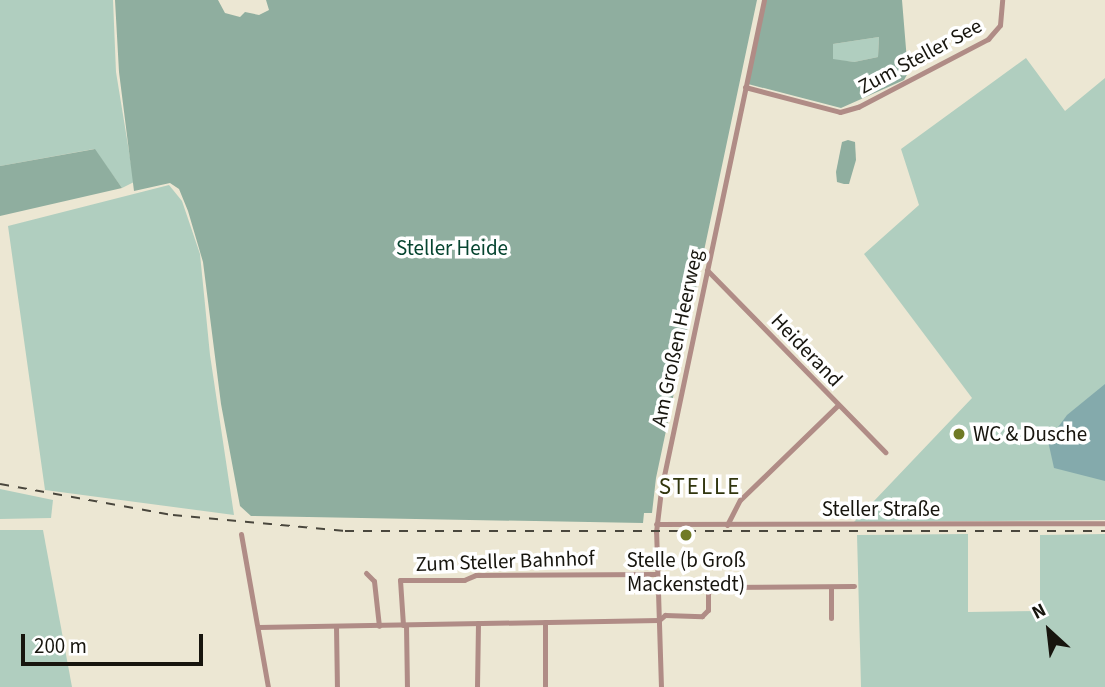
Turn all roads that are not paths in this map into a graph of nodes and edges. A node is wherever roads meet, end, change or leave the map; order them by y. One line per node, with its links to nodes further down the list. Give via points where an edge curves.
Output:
1 (764, 0): 3 (street, Am Großen Heerweg)
2 (1002, 0): 3 (street, Zum Steller See, via 1000,26 988,39 858,107 840,112)
3 (745, 87): 4 (street, Am Großen Heerweg)
4 (707, 270): 5 (street, Heiderand); 8 (street, Am Großen Heerweg)
5 (838, 404): 6 (street, Heiderand); 9 (street, via 740,500)
6 (885, 452)
7 (1105, 523): 9 (street, Steller Straße)
8 (656, 524): 9 (street, Steller Straße); 12 (street, Am Großen Heerweg)
9 (727, 525)
10 (240, 534): 22 (street)
11 (366, 573): 21 (street, via 374,581)
12 (657, 574): 16 (street, Am Großen Heerweg); 19 (street, Zum Steller Bahnhof, via 400,580)
13 (854, 586): 14 (street)
14 (831, 587): 15 (street); 16 (street, via 714,587 702,616 665,615)
15 (831, 618)
16 (659, 620): 17 (street); 28 (street, Am Großen Heerweg)
17 (545, 622): 18 (street); 27 (street)
18 (478, 623): 19 (street); 26 (street)
19 (405, 625): 21 (street); 25 (street)
20 (336, 626): 21 (street); 22 (street); 24 (street)
21 (379, 626)
22 (258, 627): 23 (street)
23 (268, 687)
24 (337, 687)
25 (407, 687)
26 (477, 687)
27 (545, 687)
28 (661, 687)

